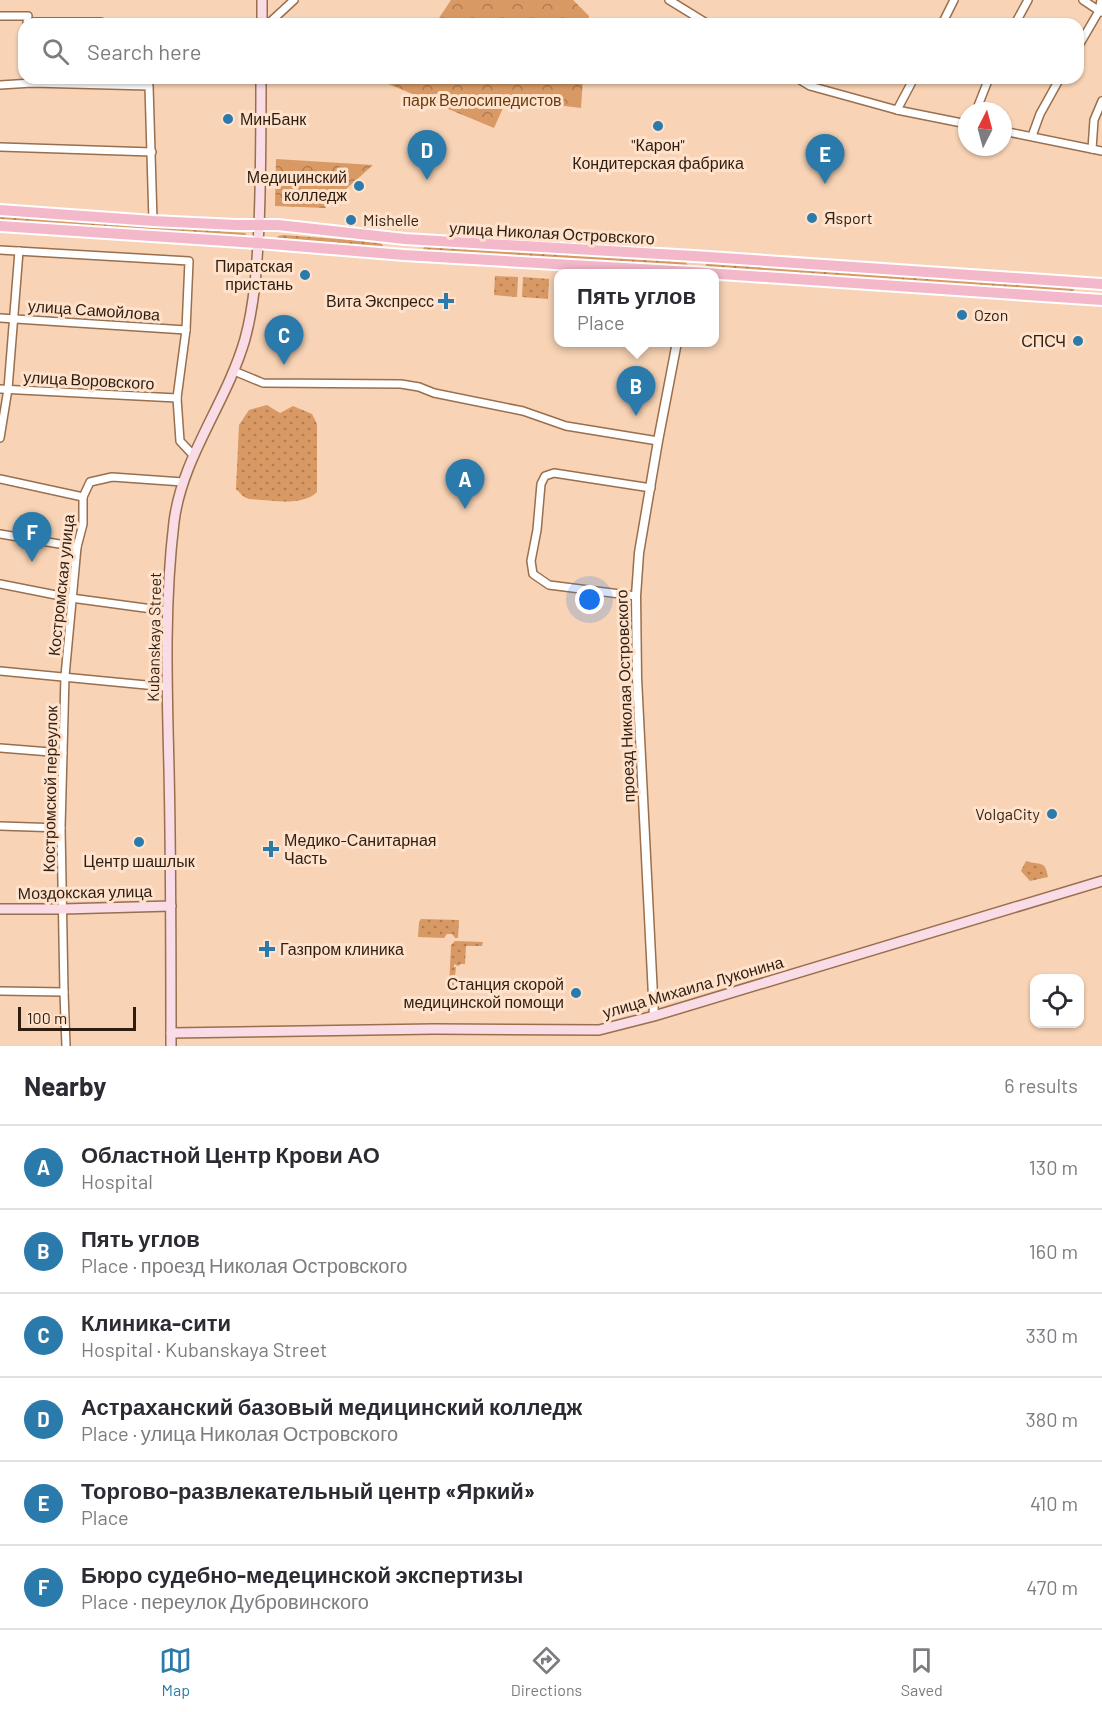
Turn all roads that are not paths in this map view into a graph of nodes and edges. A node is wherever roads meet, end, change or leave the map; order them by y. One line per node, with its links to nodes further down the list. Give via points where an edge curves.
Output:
1 (262, 0): 11 (main road)
2 (294, 0): 12 (street)
3 (669, 0): 13 (street)
4 (954, 0): 14 (street)
5 (1028, 0): 15 (street)
6 (1083, 0): 8 (street)
7 (1101, 0): 8 (street)
8 (1100, 12): 16 (street)
9 (0, 16): 10 (street)
10 (19, 18)
11 (262, 18)
12 (274, 18)
13 (698, 18)
14 (945, 18)
15 (1018, 18)
16 (1084, 37)
17 (18, 84): 24 (street)
18 (71, 84): 34 (street, via 148,86)
19 (261, 84): 37 (main road, Kubanskaya Street)
20 (807, 84): 27 (street)
21 (911, 84): 27 (street)
22 (987, 84): 26 (street)
23 (1057, 84): 30 (street)
24 (0, 85)
25 (1102, 100): 32 (street, via 1094,120)
26 (980, 102)
27 (897, 110): 28 (street)
28 (958, 122)
29 (1012, 132): 30 (street)
30 (1032, 136): 32 (street)
31 (0, 147): 34 (street)
32 (1092, 149): 33 (street)
33 (1102, 151)
34 (152, 152): 36 (street)
35 (0, 210): 36 (main road, улица Николая Островского)
36 (153, 221): 37 (main road, улица Николая Островского)
37 (259, 225): 39 (main road, улица Николая Островского); 40 (main road, Kubanskaya Street)
38 (0, 226): 40 (main road, улица Николая Островского)
39 (405, 239): 43 (main road); 44 (main road, улица Николая Островского)
40 (258, 243): 43 (main road, улица Николая Островского); 54 (main road, Kubanskaya Street, via 252,304)
41 (0, 250): 42 (street)
42 (19, 251): 51 (street); 52 (street, via 189,261)
43 (404, 255): 45 (main road, улица Николая Островского)
44 (694, 256): 46 (street); 48 (main road, улица Николая Островского)
45 (641, 269)
46 (692, 269)
47 (719, 274): 49 (main road, улица Николая Островского)
48 (1100, 284): 49 (main road)
49 (1100, 300)
50 (0, 318): 51 (street, улица Самойлова)
51 (15, 319): 52 (street, улица Самойлова); 55 (street)
52 (186, 330): 56 (street)
53 (676, 347): 58 (street, проезд Николая Островского)
54 (234, 371): 58 (street, via 263,383 401,384 523,411 566,426); 59 (main road, Kubanskaya Street)
55 (4, 389): 56 (street, улица Воровского); 57 (street)
56 (177, 398): 59 (street, via 180,441)
57 (0, 438)
58 (657, 441): 62 (street, проезд Николая Островского)
59 (194, 456): 61 (main road, Kubanskaya Street)
60 (0, 479): 63 (street)
61 (183, 482): 63 (street, via 112,477 90,482); 69 (main road, Kubanskaya Street, via 174,521)
62 (651, 488): 67 (street, проезд Николая Островского); 67 (street, via 554,473 541,484 531,561 533,574 549,585)
63 (84, 496): 65 (street, Костромская улица)
64 (0, 534): 65 (street)
65 (77, 547): 68 (street, Костромская улица)
66 (0, 584): 68 (street)
67 (636, 596): 83 (street, проезд Николая Островского)
68 (71, 598): 69 (street); 71 (street, Костромская улица)
69 (167, 611): 72 (main road, Kubanskaya Street)
70 (0, 671): 71 (street)
71 (65, 676): 72 (street); 74 (street, Костромской переулок)
72 (167, 687): 78 (main road, Kubanskaya Street)
73 (0, 748): 74 (street)
74 (63, 753): 76 (street, Костромской переулок)
75 (0, 826): 76 (street)
76 (61, 828): 80 (street, Костромской переулок)
77 (1102, 880): 83 (main road, улица Михаила Луконина)
78 (171, 906): 80 (main road, Моздокская улица); 84 (main road, Kubanskaya Street)
79 (0, 909): 80 (main road, Моздокская улица)
80 (63, 909): 82 (street, Костромской переулок)
81 (0, 991): 82 (street)
82 (64, 992): 85 (street, Костромской переулок)
83 (654, 1016): 84 (main road, улица Михаила Луконина, via 599,1030)
84 (171, 1033): 86 (main road, Kubanskaya Street)
85 (66, 1046)
86 (171, 1046)

